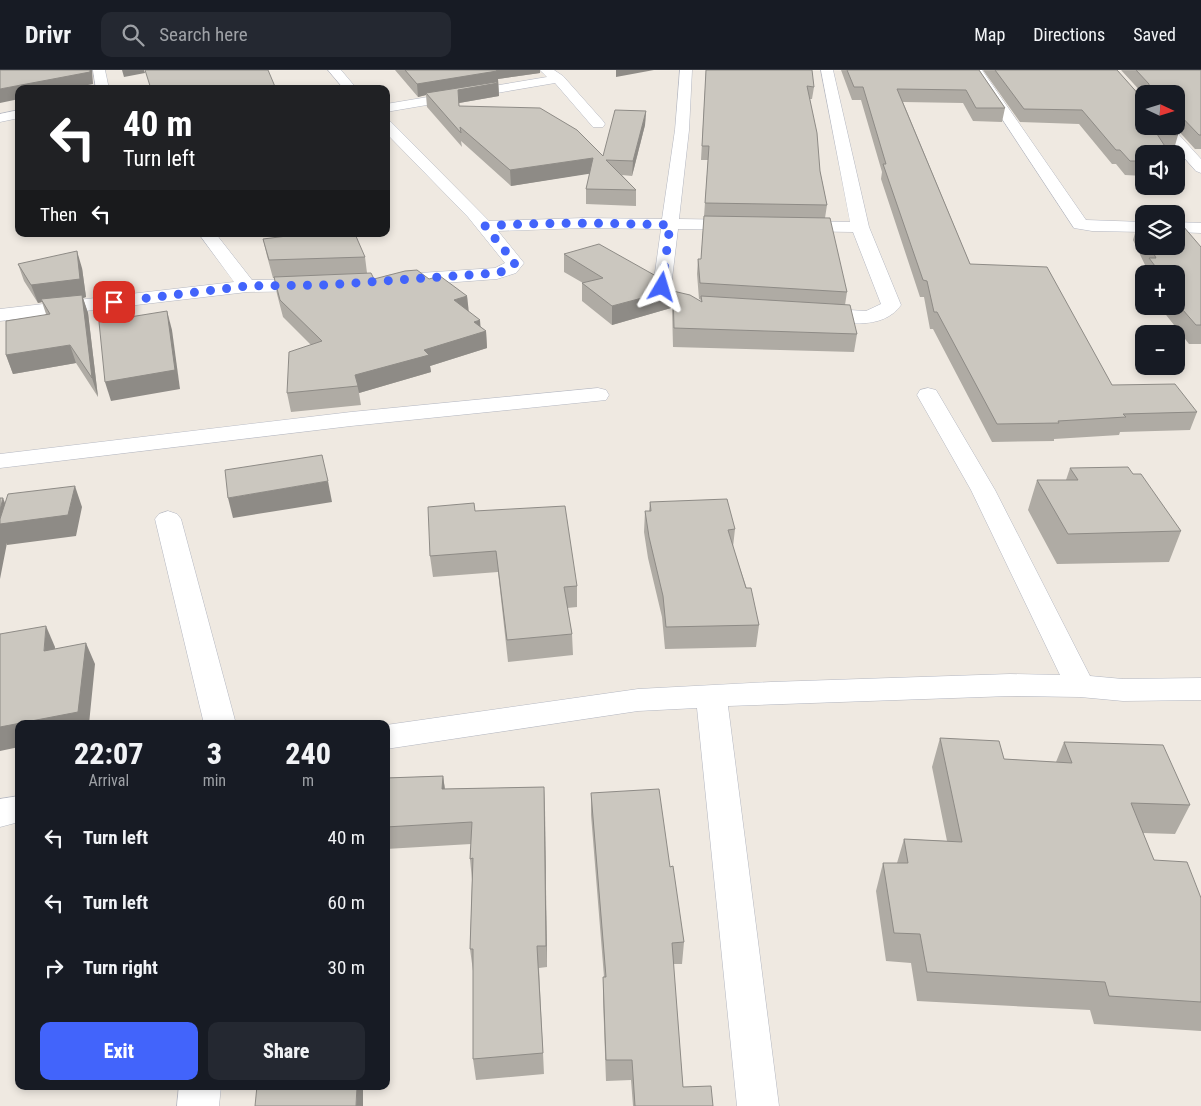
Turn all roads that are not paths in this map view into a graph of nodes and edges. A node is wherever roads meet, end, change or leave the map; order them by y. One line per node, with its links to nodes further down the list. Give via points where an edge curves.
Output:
1 (99, 70): 8 (street)
2 (334, 70): 9 (street)
3 (546, 70): 7 (street)
4 (686, 70): 17 (street)
5 (827, 70): 21 (street)
6 (976, 70): 22 (street, via 1080,224)
7 (558, 79): 10 (street); 13 (street)
8 (102, 85)
9 (347, 85)
10 (390, 107)
11 (15, 115): 12 (street)
12 (0, 118)
13 (598, 124)
14 (390, 129): 19 (street)
15 (1171, 135): 16 (street)
16 (1201, 168)
17 (670, 225): 18 (street); 19 (street); 29 (street, via 662,287 672,300 692,308)
18 (758, 225)
19 (485, 226): 26 (street, via 515,263 510,269 497,273)
20 (777, 226): 21 (street)
21 (860, 227): 30 (street, via 891,305 885,313 867,317)
22 (1135, 227)
23 (1185, 228): 24 (street)
24 (1201, 228)
25 (209, 237): 28 (street)
26 (373, 282)
27 (326, 285): 28 (street)
28 (247, 286): 31 (street)
29 (721, 309)
30 (799, 313)
31 (0, 315)
32 (598, 395): 34 (street, via 351,419)
33 (928, 395): 36 (street, via 983,490)
34 (0, 461)
35 (168, 519): 39 (street)
36 (1080, 686): 37 (street, via 1123,690); 38 (street, via 1010,685)
37 (1201, 689)
38 (711, 696): 40 (street, via 638,700); 45 (street)
39 (219, 720)
40 (390, 737)
41 (15, 810): 42 (street)
42 (0, 813)
43 (200, 1090): 44 (street)
44 (198, 1106)
45 (758, 1106)

